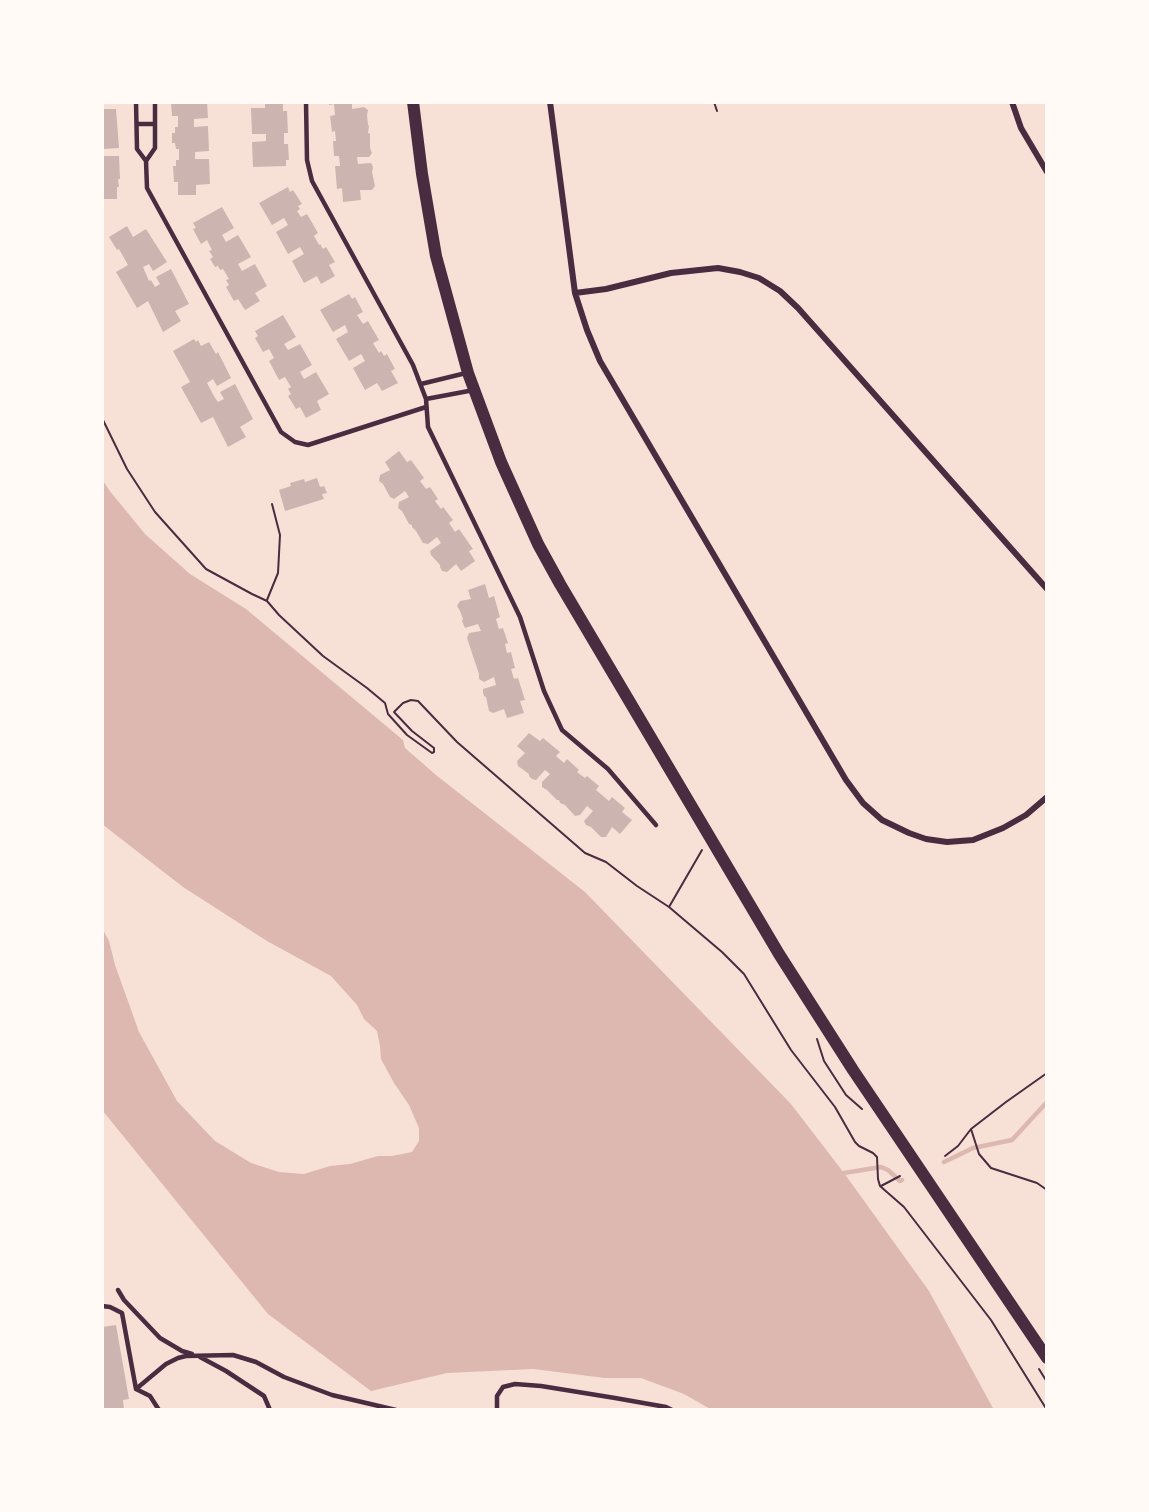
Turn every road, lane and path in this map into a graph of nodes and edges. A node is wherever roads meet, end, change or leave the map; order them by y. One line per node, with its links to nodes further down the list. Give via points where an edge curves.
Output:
1 (136, 102): 9 (lane)
2 (154, 102): 10 (lane)
3 (306, 102): 15 (lane, via 307,160 312,181)
4 (413, 102): 14 (main road, via 436,256)
5 (550, 102): 13 (street)
6 (714, 102): 8 (path)
7 (1012, 102): 12 (street, via 1021,128)
8 (717, 111)
9 (137, 124): 10 (lane); 11 (lane, via 137,148)
10 (155, 124): 11 (lane, via 155,148)
11 (146, 160): 18 (lane, via 147,188 281,432 308,445)
12 (1047, 172)
13 (575, 293): 21 (street, via 671,273 718,268 759,278 780,291); 23 (street, via 600,361 863,803 882,820 909,833 947,842 973,840 1003,828)
14 (468, 373): 15 (lane); 16 (main road)
15 (421, 384): 17 (lane)
16 (474, 390): 17 (lane); 36 (main road, via 538,544 778,954)
17 (426, 399): 18 (lane)
18 (426, 407): 24 (lane, via 428,427 520,617 544,691 562,730 608,769)
19 (102, 418): 22 (path, via 154,512 187,550 206,569)
20 (272, 504): 22 (path, via 280,535 278,573)
21 (1047, 589)
22 (267, 601): 26 (path, via 323,656 385,704 388,714 407,735 434,752 394,712 403,703 418,701 457,742 585,853 606,862)
23 (1047, 797)
24 (656, 825)
25 (702, 850): 26 (path)
26 (669, 907): 31 (path, via 744,974 855,1142 877,1157)
27 (1047, 1073): 28 (path)
28 (971, 1130): 29 (path); 32 (path, via 979,1154 991,1168)
29 (945, 1156)
30 (900, 1176): 31 (path)
31 (880, 1186): 43 (path, via 904,1207 991,1320)
32 (1047, 1190)
33 (118, 1290): 35 (lane, via 160,1338)
34 (102, 1306): 37 (lane, via 122,1313)
35 (195, 1356): 37 (lane, via 166,1364); 39 (lane, via 264,1396); 40 (lane, via 233,1355 332,1395)
36 (1047, 1358)
37 (136, 1389): 38 (lane, via 150,1395)
38 (159, 1410)
39 (270, 1410)
40 (396, 1410)
41 (496, 1410): 42 (lane, via 502,1387 515,1384)
42 (672, 1410)
43 (1047, 1410)

